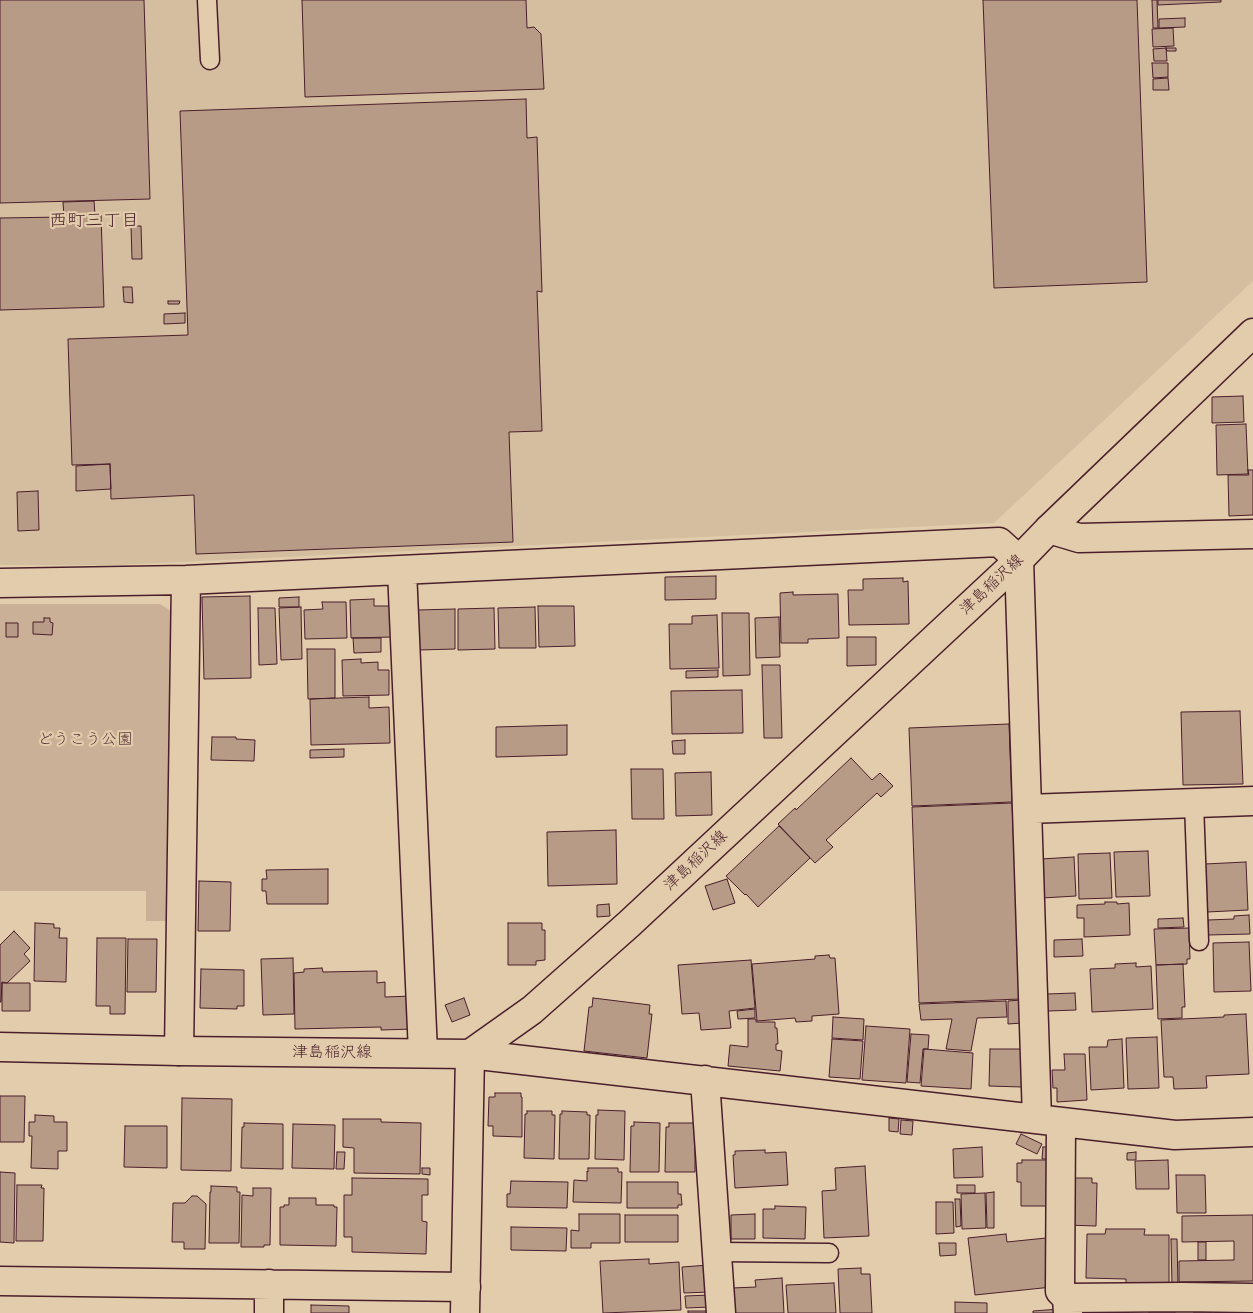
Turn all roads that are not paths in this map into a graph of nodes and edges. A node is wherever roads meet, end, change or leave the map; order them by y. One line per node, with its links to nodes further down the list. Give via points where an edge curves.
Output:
1 (208, 0): 2 (lane)
2 (210, 60)
3 (1253, 333): 4 (street, 津島稲沢線)
4 (1049, 529): 5 (street, via 1079,538); 6 (street, 津島稲沢線)
5 (1253, 534)
6 (1019, 560): 7 (street, via 999,542); 12 (street); 17 (street, 津島稲沢線, via 629,924 532,1010)
7 (402, 570): 8 (street); 16 (street)
8 (186, 580): 9 (street); 15 (street)
9 (0, 583)
10 (1253, 801): 11 (street)
11 (1194, 803): 12 (street); 13 (lane)
12 (1027, 809): 19 (street)
13 (1199, 942)
14 (0, 1047): 15 (street, 津島稲沢線)
15 (179, 1051): 16 (street, 津島稲沢線)
16 (423, 1053): 17 (street, 津島稲沢線)
17 (470, 1054): 18 (street); 26 (street)
18 (705, 1080): 19 (street); 21 (street)
19 (1049, 1120): 20 (street, via 1175,1135); 27 (street, via 1060,1291)
20 (1253, 1132)
21 (717, 1252): 22 (lane); 30 (street)
22 (829, 1253)
23 (0, 1281): 24 (street)
24 (269, 1284): 26 (street); 29 (street)
25 (1253, 1298): 28 (street)
26 (466, 1300)
27 (1067, 1305): 28 (street)
28 (1182, 1305)
29 (268, 1313)
30 (721, 1313)

